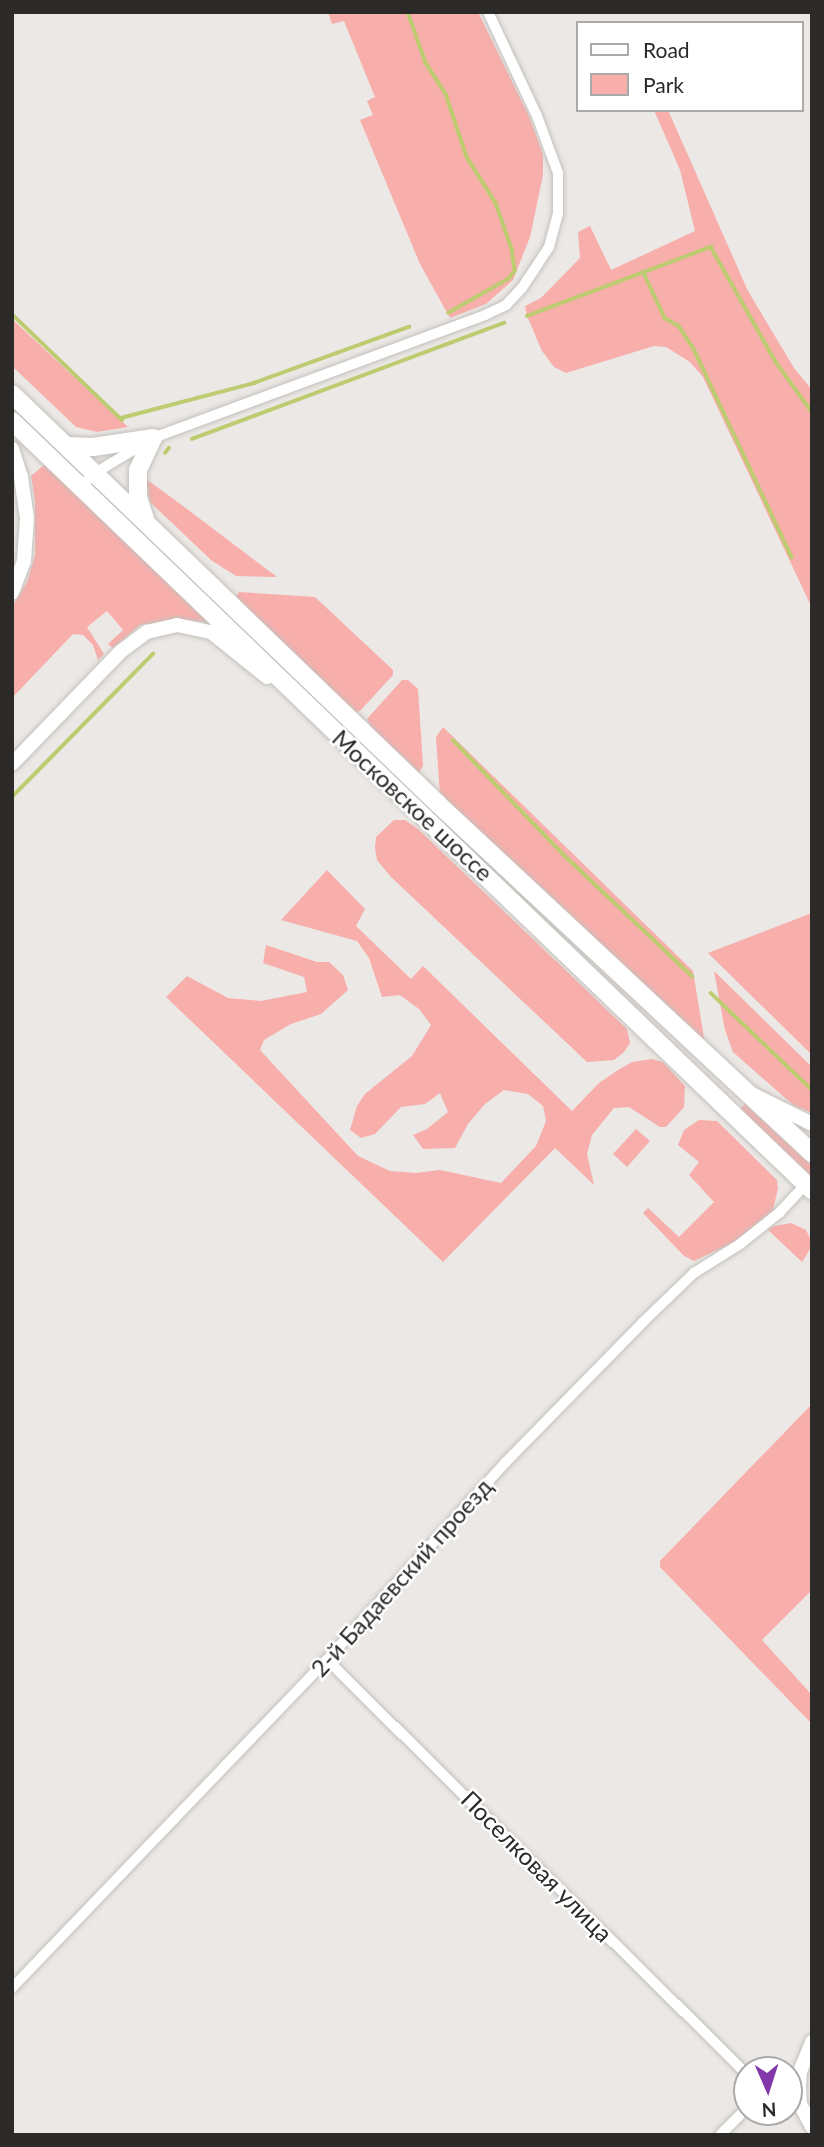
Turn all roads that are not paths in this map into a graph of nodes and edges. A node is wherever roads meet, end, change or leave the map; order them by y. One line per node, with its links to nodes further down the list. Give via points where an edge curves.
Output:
1 (488, 12): 4 (street, via 558,173 558,214 550,247 522,288 506,305 485,315)
2 (12, 394): 5 (highway, Московское шоссе)
3 (12, 421): 8 (highway, Московское шоссе)
4 (153, 438): 5 (highway); 7 (street); 9 (highway, via 138,470 138,498)
5 (67, 446): 7 (highway, Московское шоссе)
6 (12, 449): 10 (street, via 21,477 26,539 24,561)
7 (95, 473): 8 (street); 9 (highway, Московское шоссе)
8 (80, 487): 11 (highway, Московское шоссе)
9 (145, 519): 13 (highway, Московское шоссе, via 437,803)
10 (12, 593)
11 (309, 707): 12 (street, via 211,632 177,625 161,628 127,646); 16 (highway, Московское шоссе)
12 (12, 764)
13 (748, 1094): 14 (street); 15 (highway, Московское шоссе)
14 (812, 1124)
15 (812, 1153)
16 (809, 1187): 17 (street, 2-й Бадаевский проезд, via 740,1244 694,1273 643,1322 506,1462)
17 (327, 1660): 18 (street, 2-й Бадаевский проезд); 21 (street, Поселковая улица)
18 (12, 1988)
19 (812, 2042): 20 (street)
20 (803, 2059)
21 (733, 2060)
22 (803, 2110): 24 (street)
23 (733, 2122): 25 (street)
24 (812, 2127)
25 (720, 2135)

